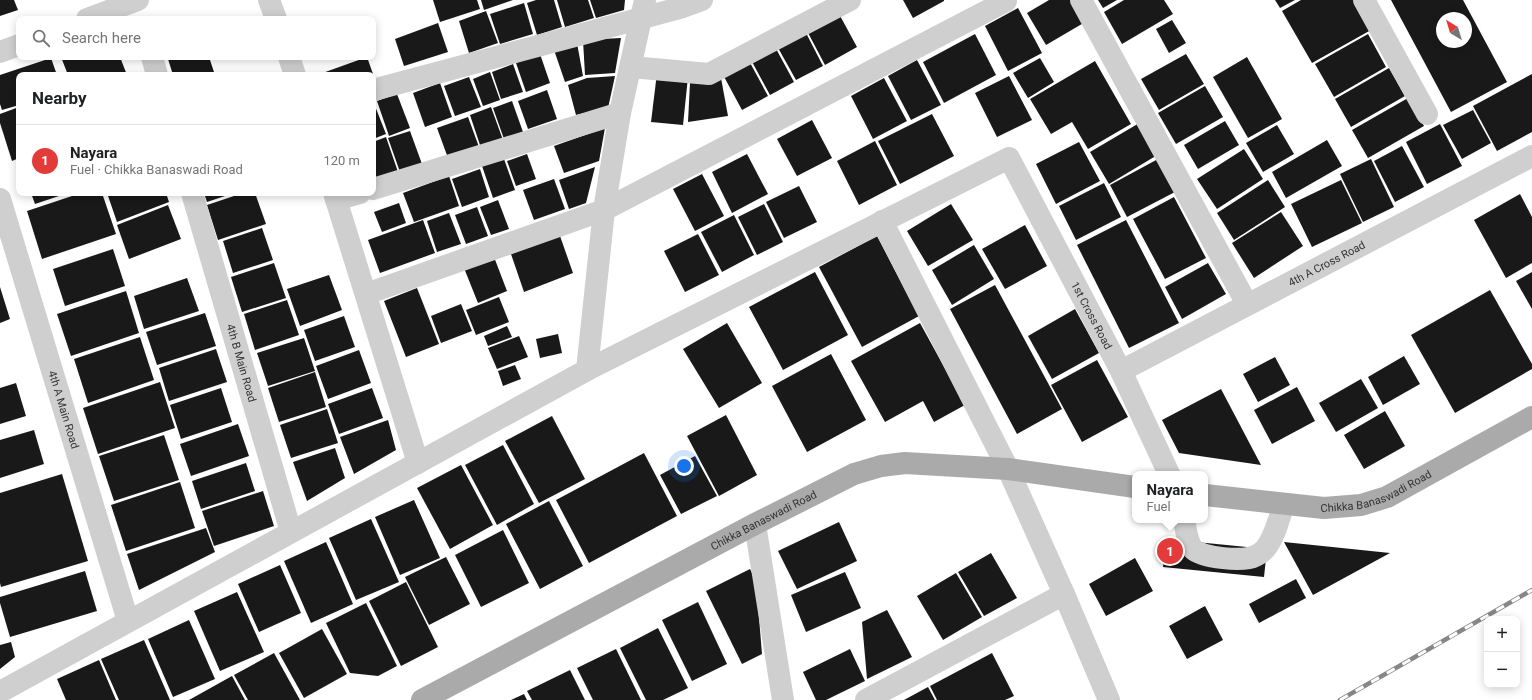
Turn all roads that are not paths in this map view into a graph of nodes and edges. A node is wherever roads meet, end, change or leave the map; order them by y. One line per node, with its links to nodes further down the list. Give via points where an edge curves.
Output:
1 (269, 0): 10 (street)
2 (702, 0): 8 (street, via 683,7)
3 (850, 0): 15 (street, via 710,74)
4 (1081, 0): 29 (street)
5 (1364, 0): 20 (street)
6 (1006, 1): 26 (street)
7 (138, 7): 9 (street)
8 (643, 9): 15 (street); 18 (street)
9 (100, 16)
10 (275, 16)
11 (16, 46): 12 (street)
12 (0, 52)
13 (153, 60): 16 (street)
14 (290, 60): 17 (street)
15 (631, 67): 19 (street)
16 (156, 72)
17 (294, 72)
18 (376, 89)
19 (620, 113): 22 (street); 26 (street)
20 (1427, 114)
21 (1532, 156): 29 (street, 4th A Cross Road)
22 (376, 188)
23 (193, 196): 41 (street, 4th B Main Road)
24 (335, 197): 28 (street)
25 (0, 199): 43 (street, 4th A Main Road)
26 (604, 210): 28 (street); 30 (street)
27 (882, 221): 30 (street); 31 (street, 1st Cross Road, via 1009,158); 34 (street)
28 (366, 294): 33 (street)
29 (1248, 304): 31 (street, 4th A Cross Road)
30 (587, 370): 33 (street)
31 (1121, 371): 35 (street, 1st Cross Road)
32 (1532, 416): 38 (main road, Chikka Banaswadi Road, via 1388,497 1341,508)
33 (418, 463): 41 (street)
34 (1008, 469): 36 (main road, Chikka Banaswadi Road); 40 (main road, Chikka Banaswadi Road, via 905,464 881,466 854,474); 42 (street)
35 (1168, 471)
36 (1132, 487)
37 (1208, 495): 38 (main road, Chikka Banaswadi Road)
38 (1284, 504): 39 (street, via 1265,549 1255,556 1240,559 1206,556 1193,549)
39 (1185, 523)
40 (756, 524): 45 (main road, Chikka Banaswadi Road); 46 (street)
41 (291, 532): 43 (street)
42 (1064, 594): 47 (street); 48 (street)
43 (128, 621): 44 (street)
44 (0, 692)
45 (422, 700)
46 (783, 700)
47 (866, 700)
48 (1109, 700)

